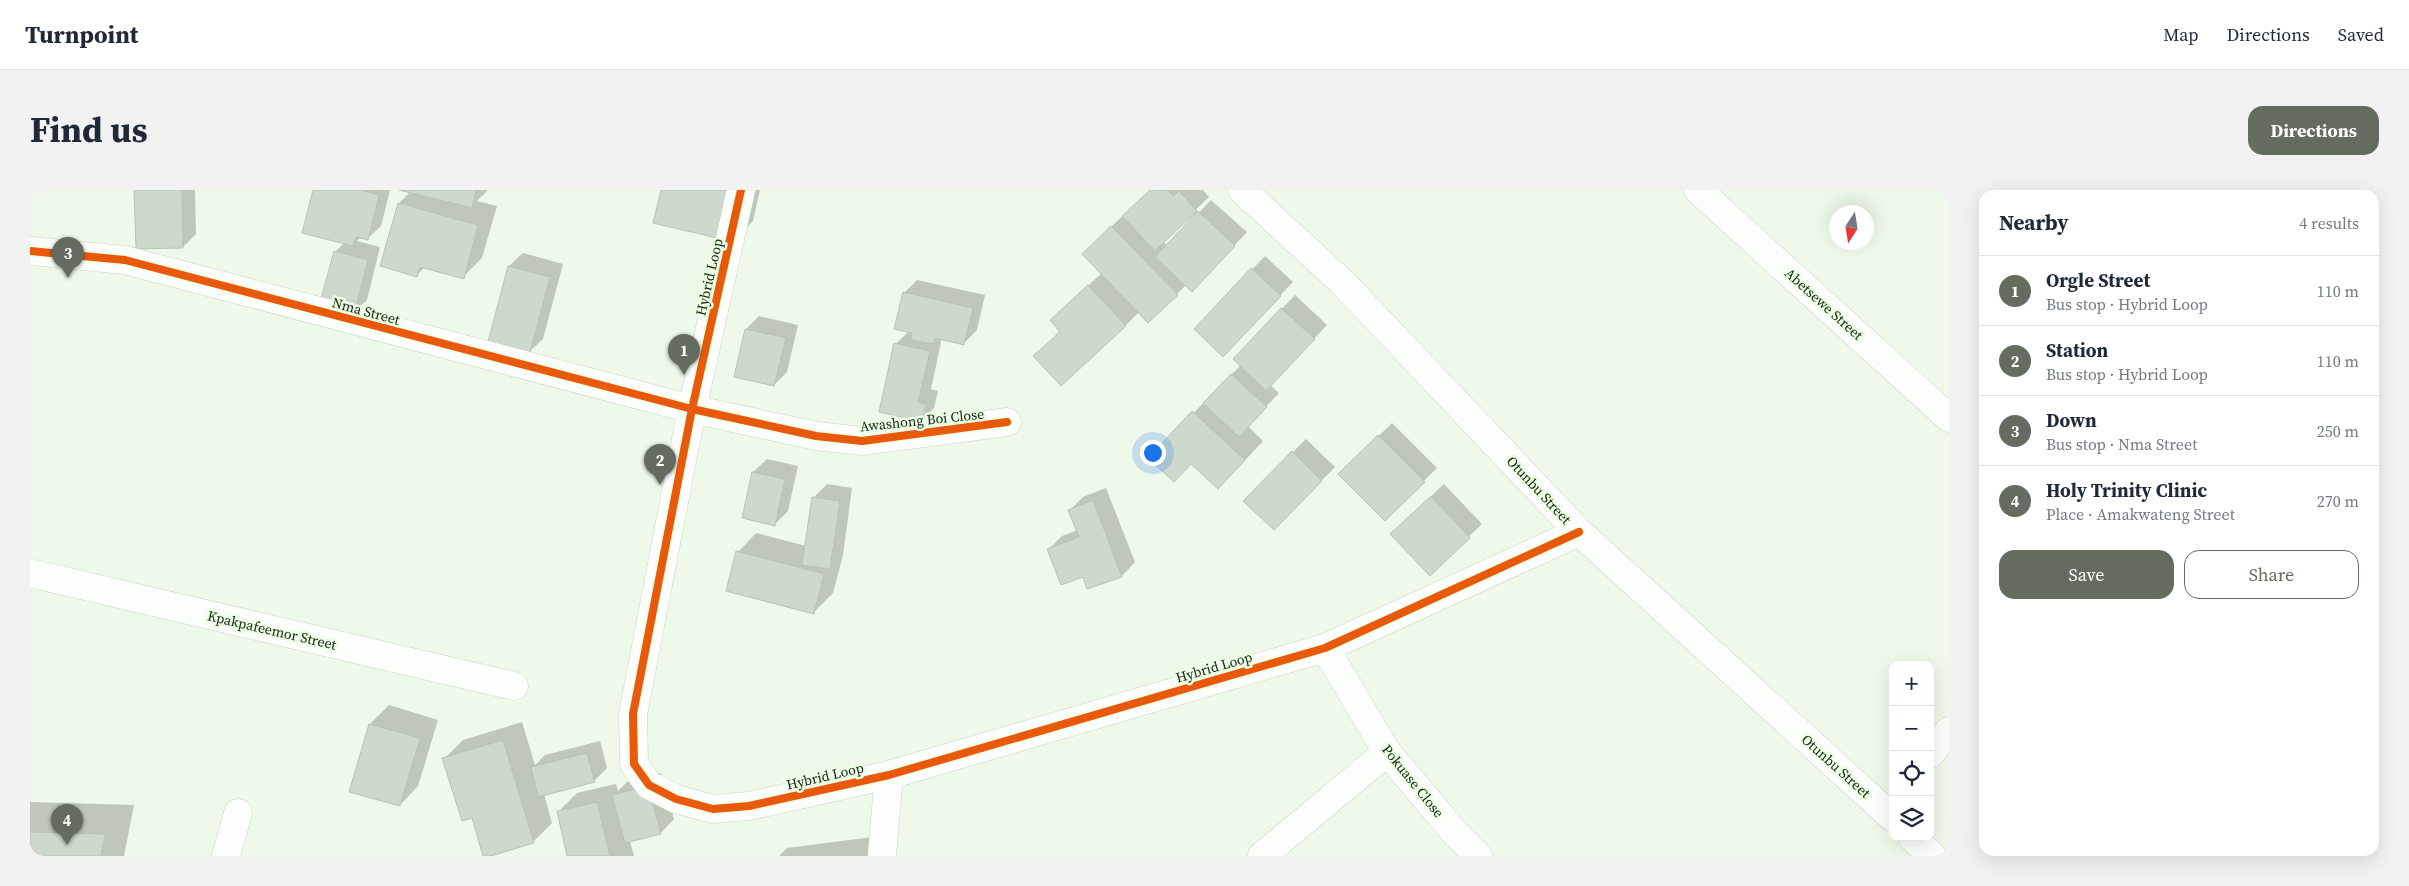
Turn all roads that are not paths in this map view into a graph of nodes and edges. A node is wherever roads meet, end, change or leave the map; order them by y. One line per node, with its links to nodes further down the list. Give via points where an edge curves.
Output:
1 (741, 190): 5 (street, Hybrid Loop)
2 (1242, 190): 8 (street, Otunbu Street, via 1341,281)
3 (1698, 190): 6 (street, Abetsewe Street)
4 (30, 251): 5 (street, Nma Street, via 124,260)
5 (692, 409): 7 (street, Awashong Boi Close, via 816,436 862,441); 15 (street, Hybrid Loop, via 633,714 634,764 649,785 676,799 713,809 749,806)
6 (1949, 418)
7 (1007, 422)
8 (1579, 532): 10 (street, Hybrid Loop); 16 (street, Otunbu Street)
9 (30, 573): 11 (street, Kpakpafeemor Street)
10 (1325, 648): 14 (street, Pokuase Close); 15 (street, Hybrid Loop)
11 (514, 686)
12 (1949, 731): 13 (street)
13 (1932, 751)
14 (1387, 752): 21 (street); 22 (street, Pokuase Close)
15 (889, 775): 20 (street)
16 (1889, 808)
17 (238, 814): 19 (street)
18 (1916, 841): 23 (street)
19 (226, 856)
20 (882, 856)
21 (1262, 856)
22 (1478, 856)
23 (1932, 856)

